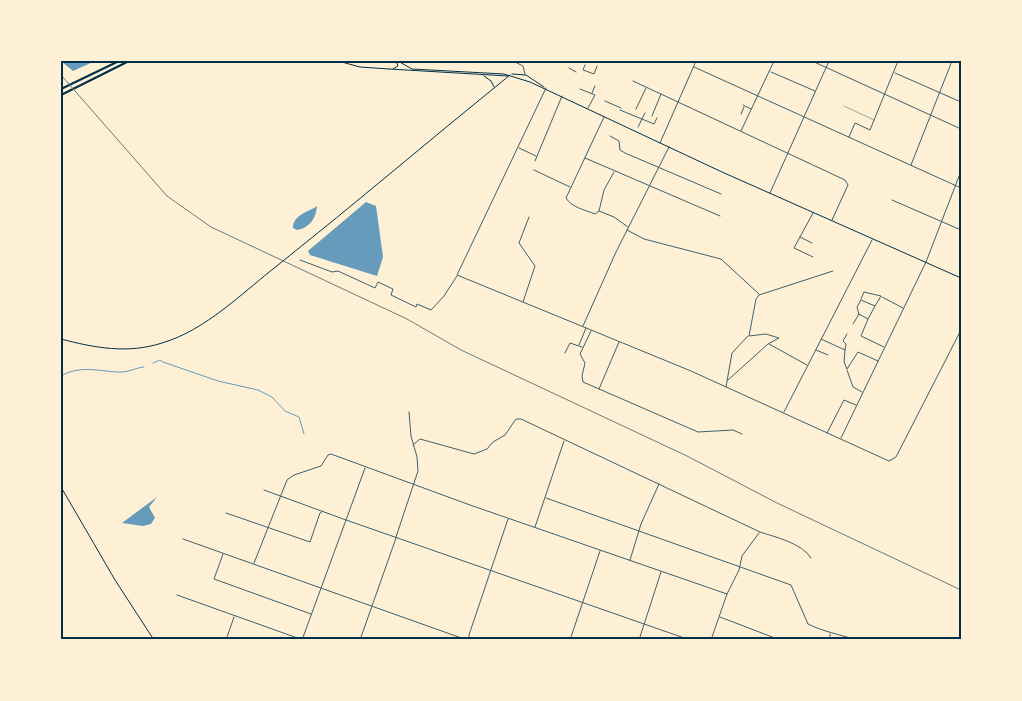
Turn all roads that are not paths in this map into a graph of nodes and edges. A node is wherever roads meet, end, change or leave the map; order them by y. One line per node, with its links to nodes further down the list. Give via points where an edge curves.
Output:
1 (119, 61): 34 (main road)
2 (129, 61): 40 (main road)
3 (338, 61): 19 (main road, via 360,67)
4 (397, 61): 19 (main road, via 398,67); 20 (main road, via 410,69)
5 (513, 61): 27 (street, via 523,66)
6 (696, 61): 16 (street)
7 (774, 61): 22 (street)
8 (812, 61): 15 (street)
9 (817, 61): 15 (street)
10 (829, 61): 18 (street)
11 (898, 61): 24 (street)
12 (952, 61): 37 (street)
13 (586, 66): 14 (street, via 584,70 594,74)
14 (597, 66)
15 (822, 66): 18 (street)
16 (694, 67): 43 (street); 45 (street)
17 (569, 68): 23 (street)
18 (826, 68): 36 (street); 41 (street)
19 (390, 69): 20 (main road)
20 (423, 71): 21 (main road); 25 (main road)
21 (464, 71): 25 (main road); 26 (main road)
22 (770, 71): 36 (street); 43 (street)
23 (576, 72)
24 (895, 72): 37 (street); 41 (street)
25 (464, 75): 28 (main road)
26 (511, 75): 27 (main road); 28 (main road); 31 (main road); 32 (main road)
27 (526, 75): 32 (main road)
28 (483, 76): 31 (main road, via 491,80)
29 (633, 81): 33 (street)
30 (595, 86): 38 (street)
31 (494, 88): 118 (main road, via 200,326 142,348 114,350)
32 (546, 88): 42 (main road); 67 (street)
33 (646, 88): 39 (street); 50 (street)
34 (61, 89)
35 (580, 89): 38 (street)
36 (816, 91): 57 (street)
37 (940, 92): 46 (street); 53 (street)
38 (591, 94): 48 (street, via 595,95)
39 (661, 94): 45 (street); 54 (street)
40 (61, 95)
41 (886, 95): 53 (street); 59 (street)
42 (562, 96): 48 (main road); 69 (street)
43 (758, 96): 49 (street); 57 (street)
44 (605, 101): 58 (street)
45 (679, 102): 62 (street); 65 (street)
46 (961, 102)
47 (844, 106): 59 (lane)
48 (587, 109): 55 (main road)
49 (752, 109): 52 (street, via 744,106); 62 (street)
50 (636, 110)
51 (645, 113): 58 (street)
52 (741, 114)
53 (931, 115): 61 (street); 72 (street)
54 (652, 116)
55 (604, 118): 65 (main road); 70 (street)
56 (656, 118): 58 (street, via 654,124)
57 (804, 118): 64 (street); 68 (street)
58 (642, 119): 60 (street)
59 (874, 120): 64 (street, via 870,130 855,123)
60 (638, 127)
61 (961, 129)
62 (741, 131): 68 (street)
63 (610, 136): 73 (street, via 619,141 621,152)
64 (849, 138): 72 (street)
65 (660, 143): 66 (main road)
66 (669, 147): 73 (street); 81 (main road)
67 (519, 148): 69 (street); 100 (street)
68 (788, 154): 81 (street); 88 (street, via 845,180 848,185)
69 (536, 156): 71 (street)
70 (585, 158): 75 (street); 79 (street)
71 (535, 161)
72 (911, 165): 77 (street)
73 (659, 168): 78 (street); 82 (street)
74 (534, 170): 79 (street)
75 (614, 170): 78 (street); 84 (street, via 604,190)
76 (961, 172): 77 (street)
77 (954, 185): 80 (street); 89 (street)
78 (650, 186): 86 (street); 90 (street)
79 (571, 187): 84 (street, via 566,198 568,202 595,214)
80 (961, 188)
81 (770, 193): 85 (main road)
82 (721, 194)
83 (892, 200): 89 (street)
84 (599, 211): 90 (street)
85 (813, 212): 88 (main road); 93 (street)
86 (720, 216)
87 (529, 217): 105 (street, via 519,244 535,268)
88 (831, 220): 94 (main road)
89 (940, 221): 92 (street); 98 (street)
90 (629, 227): 91 (street)
91 (627, 230): 102 (street, via 644,240 721,260); 111 (street)
92 (961, 230)
93 (800, 237): 95 (street); 96 (street, via 794,248)
94 (872, 239): 98 (main road); 117 (street)
95 (812, 243)
96 (813, 257)
97 (300, 260): 100 (street, via 332,272 338,271 376,288 378,282 393,289 390,295 430,310)
98 (926, 262): 101 (main road); 107 (street)
99 (833, 271): 102 (street)
100 (458, 275): 105 (street)
101 (961, 278)
102 (760, 295): 116 (street, via 756,299)
103 (881, 296): 104 (street, via 864,292); 106 (street); 107 (street)
104 (861, 300): 106 (street); 108 (street, via 857,307)
105 (523, 302): 111 (street)
106 (875, 306): 109 (street)
107 (903, 308): 123 (street)
108 (859, 314): 109 (street); 110 (street)
109 (868, 319): 123 (street, via 860,336)
110 (853, 324)
111 (583, 326): 112 (street)
112 (586, 328): 113 (street); 121 (street)
113 (592, 330): 119 (street); 122 (street)
114 (961, 330): 140 (street, via 894,460 889,461)
115 (847, 334): 125 (street, via 843,341)
116 (749, 336): 120 (street, via 766,334 779,338); 131 (street, via 732,353)
117 (821, 338): 124 (street); 125 (street)
118 (62, 340)
119 (620, 342): 132 (street); 133 (street)
120 (768, 344): 129 (street); 131 (street)
121 (578, 345): 122 (street); 126 (street, via 570,343)
122 (583, 347): 133 (street, via 580,354 585,367 583,382)
123 (885, 348): 128 (street)
124 (815, 349): 127 (street); 129 (street)
125 (845, 350): 130 (street)
126 (564, 353)
127 (828, 355)
128 (878, 361): 130 (street, via 858,352); 134 (street)
129 (807, 366): 137 (street)
130 (847, 369): 134 (street, via 853,386)
131 (728, 380): 132 (street)
132 (726, 387): 137 (street)
133 (599, 389): 139 (street, via 698,432 733,430)
134 (863, 392): 135 (street)
135 (857, 405): 138 (street, via 844,400); 140 (street)
136 (409, 412): 142 (street, via 410,436)
137 (783, 412): 138 (street)
138 (827, 433): 140 (street)
139 (742, 434)
140 (841, 439)
141 (564, 440): 142 (street, via 516,419 505,435 474,454 420,439); 144 (street); 149 (street)
142 (414, 445): 145 (street, via 419,466)
143 (365, 467): 145 (street); 148 (street, via 328,455 321,466 287,480); 153 (street)
144 (659, 484): 156 (street); 157 (street)
145 (415, 485): 152 (street); 158 (street)
146 (61, 487): 180 (main road)
147 (264, 490): 148 (street)
148 (281, 496): 150 (street); 154 (street)
149 (546, 498): 155 (street); 156 (street)
150 (324, 510): 153 (street); 154 (street, via 310,542)
151 (226, 513): 154 (street)
152 (508, 518): 155 (street); 166 (street)
153 (346, 520): 158 (street); 168 (street)
154 (267, 526): 164 (street)
155 (534, 528): 160 (street)
156 (639, 532): 163 (street); 165 (street)
157 (760, 532): 162 (street, via 790,543 807,552); 165 (street, via 743,553)
158 (396, 538): 166 (street); 172 (street)
159 (183, 539): 161 (street)
160 (601, 550): 163 (street); 171 (street)
161 (223, 553): 164 (street); 173 (street, via 214,579)
162 (811, 558)
163 (630, 560): 167 (street)
164 (254, 564): 168 (street)
165 (740, 567): 169 (street); 177 (street, via 792,586 808,624)
166 (491, 570): 171 (street); 178 (street)
167 (661, 572): 169 (street); 176 (street)
168 (320, 586): 172 (street); 173 (street)
169 (727, 594): 175 (street)
170 (177, 595): 174 (street)
171 (583, 602): 176 (street); 185 (street)
172 (372, 605): 179 (street); 183 (street)
173 (311, 614): 182 (street)
174 (234, 616): 181 (street); 182 (street)
175 (718, 617): 188 (street); 189 (street)
176 (644, 624): 186 (street); 187 (street)
177 (831, 634): 190 (street); 191 (street)
178 (469, 635): 179 (street); 184 (street)
179 (464, 638): 184 (street)
180 (154, 640)
181 (226, 640)
182 (302, 640)
183 (360, 640)
184 (468, 640)
185 (570, 640)
186 (639, 640)
187 (690, 640)
188 (711, 640)
189 (780, 640)
190 (830, 640)
191 (856, 640)

